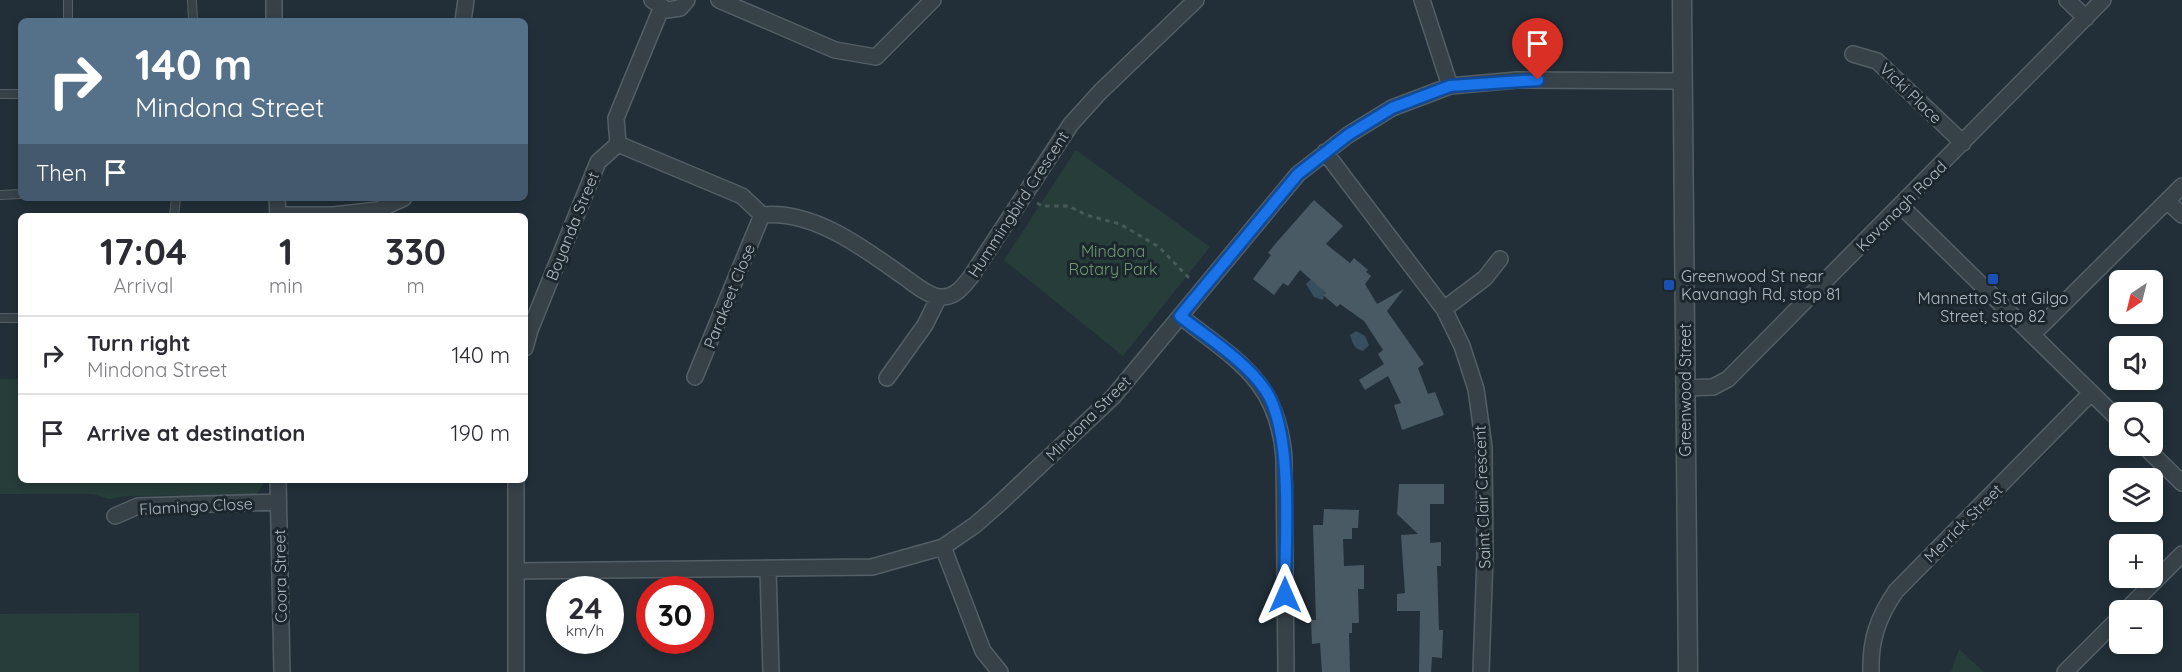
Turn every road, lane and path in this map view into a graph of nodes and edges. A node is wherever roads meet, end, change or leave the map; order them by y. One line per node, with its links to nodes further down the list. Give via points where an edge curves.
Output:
1 (68, 0): 14 (lane)
2 (192, 0): 15 (lane)
3 (274, 0): 16 (street)
4 (466, 0): 17 (street)
5 (687, 0): 13 (street, via 674,10)
6 (719, 0): 7 (street, via 835,50 876,57)
7 (933, 0)
8 (1196, 0): 30 (street, Hummingbird Crescent, via 1071,124)
9 (1422, 0): 21 (street)
10 (1682, 0): 20 (street, Greenwood Street)
11 (2067, 0): 18 (street)
12 (2103, 0): 18 (street, Kavanagh Road)
13 (656, 4): 25 (street, via 616,118)
14 (68, 18)
15 (193, 18)
16 (274, 18)
17 (463, 18)
18 (2086, 18): 24 (street, Kavanagh Road)
19 (1853, 54): 24 (street, Vicki Place, via 1877,61)
20 (1683, 81): 21 (street, Mindona Street, via 1517,80); 48 (street, Greenwood Street)
21 (1450, 86): 26 (street, Mindona Street, via 1392,108)
22 (0, 94): 23 (lane)
23 (18, 94)
24 (1963, 142): 33 (street, Kavanagh Road)
25 (618, 144): 35 (street, via 742,196); 45 (street, Boyanda Street, via 598,162)
26 (1325, 152): 40 (street, Saint Clair Crescent); 41 (street, Mindona Street, via 1298,174 1264,212)
27 (2182, 186): 32 (street)
28 (18, 194): 29 (lane)
29 (0, 195)
30 (1025, 196): 38 (path, via 1042,206 1069,206 1120,224 1159,247); 39 (street, Hummingbird Crescent, via 958,293)
31 (398, 201): 34 (street, via 378,210)
32 (2167, 201): 36 (street); 44 (street)
33 (1901, 206): 44 (street); 48 (street, Kavanagh Road, via 1728,379 1713,387)
34 (351, 213)
35 (762, 215): 39 (street, via 790,215 834,232); 46 (street, Parakeet Close)
36 (2182, 215)
37 (1500, 260): 40 (street, via 1485,278)
38 (1190, 279)
39 (939, 297): 47 (street, via 925,326)
40 (1443, 309): 68 (street, Saint Clair Crescent, via 1462,346 1476,389 1484,447)
41 (1180, 316): 57 (street, Mindona Street, via 1113,397 998,505); 67 (street, via 1237,361 1265,390 1276,410 1284,458)
42 (0, 318): 43 (lane)
43 (18, 318)
44 (2032, 334): 49 (street)
45 (528, 337)
46 (695, 377)
47 (887, 378)
48 (1685, 388): 69 (street, Greenwood Street)
49 (2091, 393): 50 (street); 70 (street, Merrick Street, via 1896,591 1882,610 1873,635)
50 (2109, 410)
51 (2154, 456): 54 (street)
52 (278, 483): 55 (street, Coora Street)
53 (516, 483): 60 (street)
54 (2182, 483)
55 (278, 502): 56 (street, Flamingo Close, via 138,506); 63 (street, Coora Street)
56 (116, 516)
57 (943, 547): 59 (street, Mindona Street, via 872,567); 66 (street, via 983,651)
58 (2182, 554): 61 (street)
59 (768, 570): 60 (street, Mindona Street); 65 (street)
60 (516, 571): 64 (street)
61 (2136, 600)
62 (2109, 628): 71 (street)
63 (282, 672)
64 (516, 672)
65 (771, 672)
66 (1000, 672)
67 (1286, 672)
68 (1481, 672)
69 (1688, 672)
70 (1871, 672)
71 (2065, 672)

